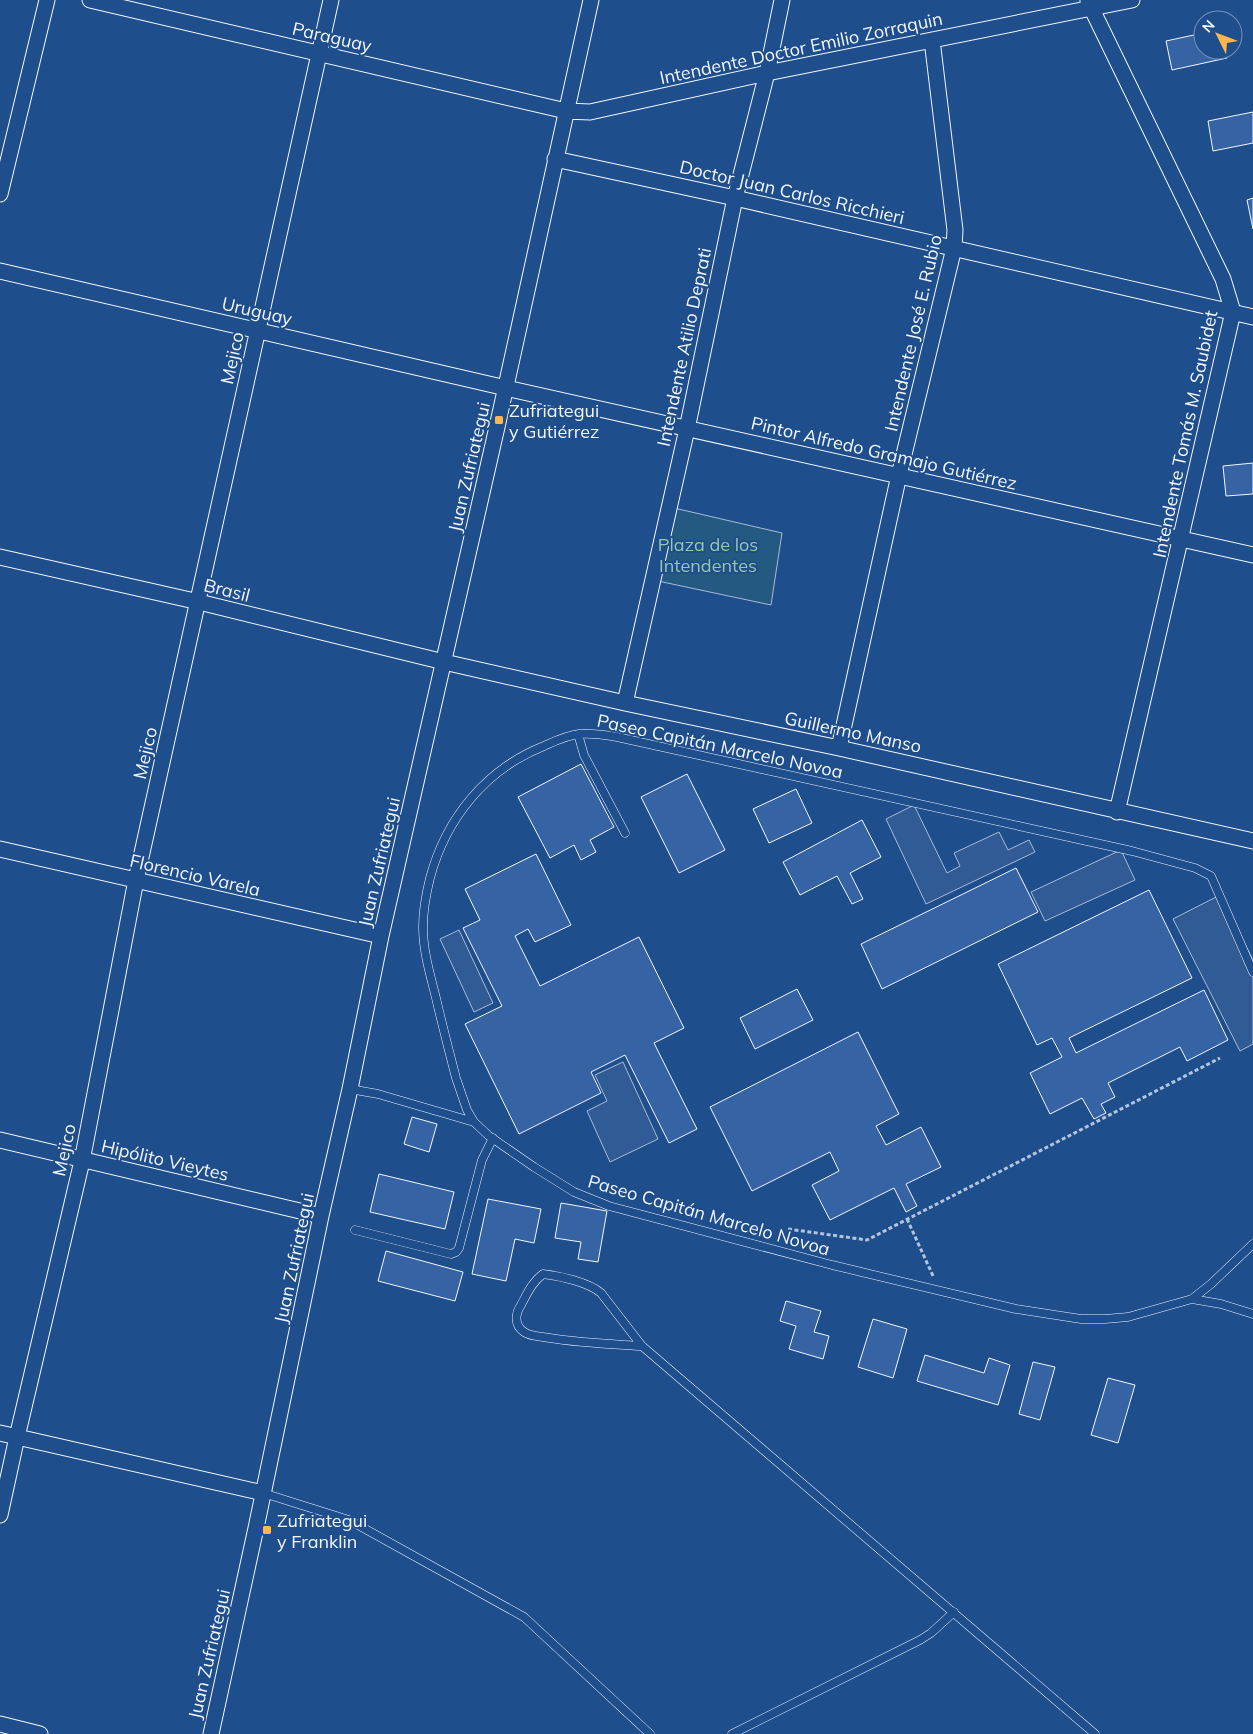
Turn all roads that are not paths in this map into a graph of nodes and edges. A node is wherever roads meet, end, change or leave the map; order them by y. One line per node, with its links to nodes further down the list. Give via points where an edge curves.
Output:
1 (47, 0): 13 (street)
2 (90, 0): 9 (street, Paraguay)
3 (332, 0): 9 (street, Mejico)
4 (591, 0): 11 (street, Juan Zufriategui)
5 (782, 0): 10 (street, Intendente Atilio Deprati)
6 (1132, 0): 7 (street, Intendente Doctor Emilio Zorraquin)
7 (1089, 4): 8 (street, Intendente Doctor Emilio Zorraquin); 17 (street, Intendente Tomás M. Saubidet, via 1223,279)
8 (932, 40): 10 (street, Intendente Doctor Emilio Zorraquin); 15 (street, Intendente José E. Rubio, via 955,230)
9 (319, 53): 11 (street, Paraguay); 19 (street, Mejico)
10 (767, 73): 11 (street, Intendente Doctor Emilio Zorraquin, via 590,112); 14 (street, Intendente Atilio Deprati)
11 (566, 111): 12 (street, Juan Zufriategui)
12 (556, 159): 14 (street, Doctor Juan Carlos Ricchieri); 20 (street, Juan Zufriategui)
13 (0, 194)
14 (735, 198): 15 (street, Doctor Juan Carlos Ricchieri); 21 (street, Intendente Atilio Deprati)
15 (954, 248): 17 (street, Doctor Juan Carlos Ricchieri); 22 (street, Intendente José E. Rubio)
16 (0, 271): 19 (street, Uruguay)
17 (1233, 312): 18 (street, Doctor Juan Carlos Ricchieri); 23 (street, Intendente Tomás M. Saubidet)
18 (1253, 317)
19 (257, 330): 20 (street, Uruguay); 26 (street, Mejico)
20 (506, 388): 21 (street, Pintor Alfredo Gramajo Gutiérrez); 27 (street, Juan Zufriategui)
21 (687, 429): 22 (street, Pintor Alfredo Gramajo Gutiérrez); 28 (street, Intendente Atilio Deprati)
22 (899, 475): 23 (street, Pintor Alfredo Gramajo Gutiérrez); 30 (street, Intendente José E. Rubio)
23 (1182, 540): 24 (street, Pintor Alfredo Gramajo Gutiérrez); 31 (street, Intendente Tomás M. Saubidet)
24 (1253, 555)
25 (0, 557): 26 (street, Brasil)
26 (198, 602): 27 (street, Brasil); 35 (street, Mejico)
27 (444, 662): 28 (street, Guillermo Manso); 36 (street, Juan Zufriategui)
28 (625, 703): 30 (street, Guillermo Manso)
29 (578, 734): 32 (lane, via 584,755); 37 (lane, Paseo Capitán Marcelo Novoa, via 617,737 1196,868 1210,876); 39 (lane, Paseo Capitán Marcelo Novoa, via 515,759 489,780 467,802 435,862 426,896 424,951 461,1096)
30 (839, 748): 31 (street, Guillermo Manso)
31 (1117, 812): 33 (street, Guillermo Manso)
32 (625, 833)
33 (1253, 841)
34 (0, 849): 35 (street, Florencio Varela)
35 (136, 880): 36 (street, Florencio Varela); 42 (street, Mejico)
36 (381, 936): 38 (street, Juan Zufriategui)
37 (1253, 972)
38 (350, 1090): 39 (lane, via 378,1094); 43 (street, Juan Zufriategui)
39 (474, 1122): 40 (lane, Paseo Capitán Marcelo Novoa)
40 (493, 1138): 44 (lane, via 482,1160 456,1252 451,1254); 46 (lane, Paseo Capitán Marcelo Novoa, via 574,1192 609,1206 1016,1309 1081,1319 1105,1319 1128,1317)
41 (0, 1140): 42 (street, Hipólito Vieytes)
42 (82, 1161): 43 (street, Hipólito Vieytes); 50 (street, Mejico)
43 (321, 1216): 51 (street, Juan Zufriategui)
44 (355, 1230)
45 (1253, 1244): 46 (lane, Paseo Capitán Marcelo Novoa)
46 (1192, 1299): 47 (lane)
47 (1253, 1314)
48 (642, 1346): 48 (lane, via 594,1287 554,1275 543,1274 535,1280 517,1310 518,1326 530,1335 574,1342); 53 (lane)
49 (0, 1433): 50 (street)
50 (16, 1437): 51 (street); 52 (street, Mejico)
51 (264, 1494): 56 (street, Juan Zufriategui); 57 (lane, via 348,1520 524,1617)
52 (0, 1515)
53 (954, 1612): 58 (lane, via 920,1640); 59 (lane)
54 (0, 1724): 55 (street)
55 (40, 1734)
56 (210, 1734)
57 (650, 1734)
58 (732, 1734)
59 (1095, 1734)

